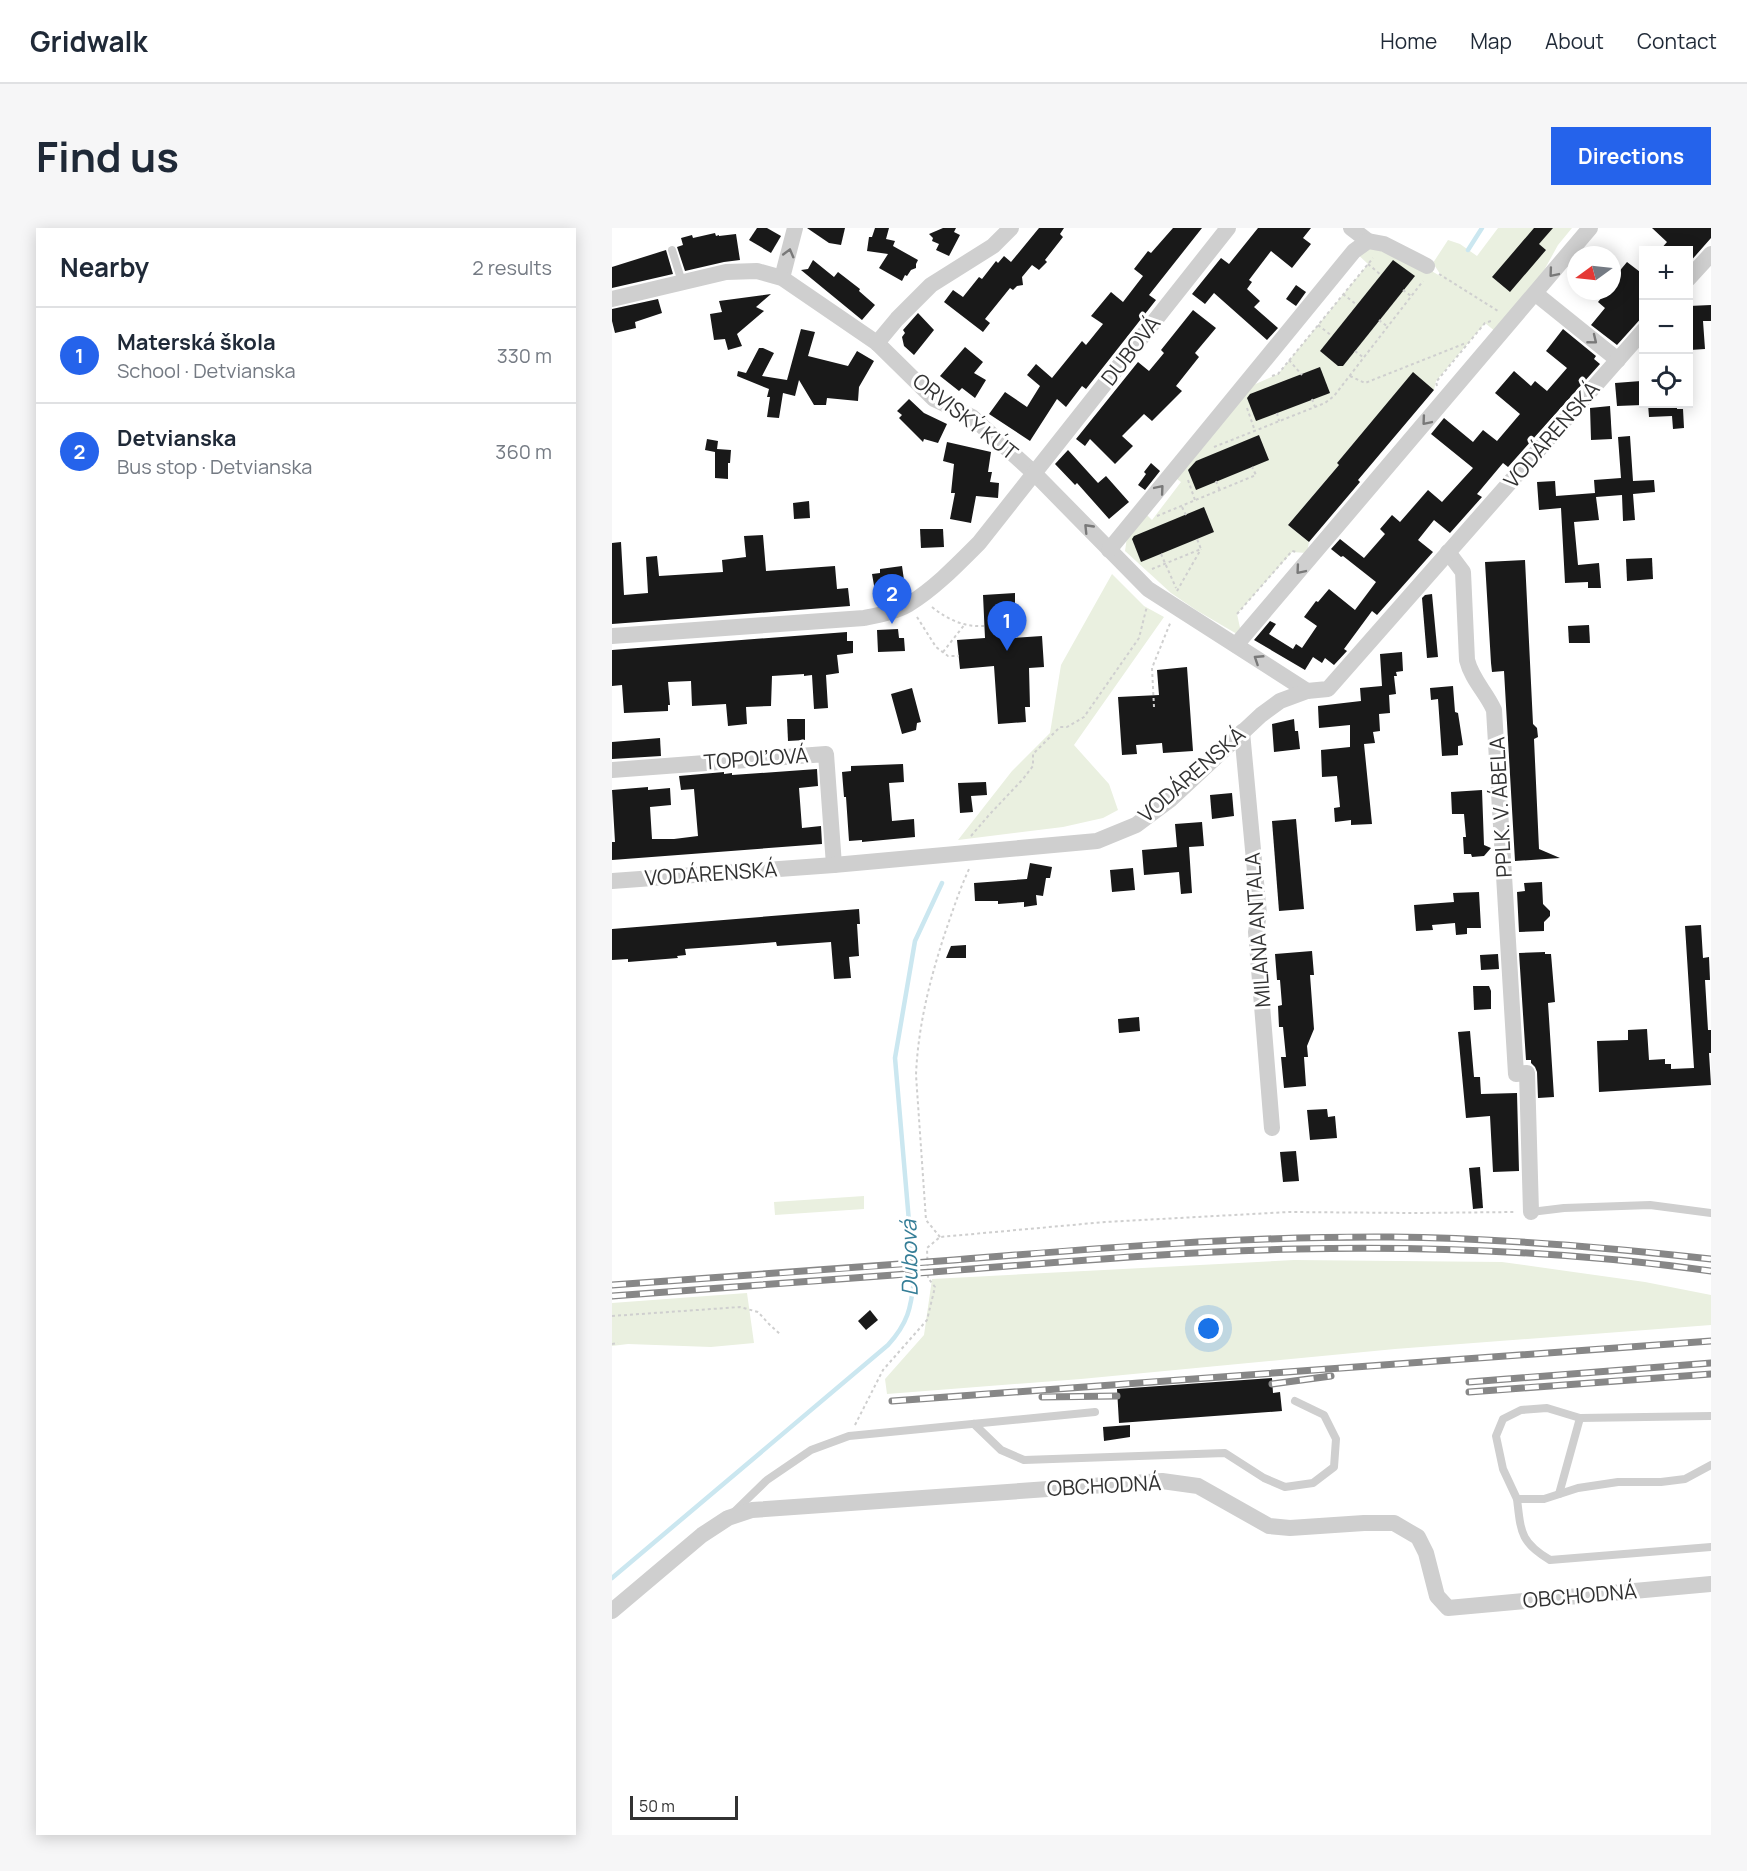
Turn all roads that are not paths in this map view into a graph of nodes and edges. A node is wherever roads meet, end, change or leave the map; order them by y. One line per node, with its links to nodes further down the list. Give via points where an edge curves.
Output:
1 (795, 228): 11 (street, one-way to 1)
2 (1011, 228): 16 (street, via 993,246 931,285)
3 (1228, 228): 18 (street, DUBOVÁ)
4 (1351, 228): 6 (street)
5 (1590, 228): 13 (street, one-way to 13)
6 (1376, 242): 9 (street); 19 (street, one-way to 6, via 1354,251)
7 (672, 250): 12 (lane)
8 (1711, 254): 10 (street)
9 (1429, 268)
10 (1693, 274)
11 (782, 278): 12 (street, ORVISKÝ KÚT, via 758,271 726,272); 16 (street, ORVISKÝ KÚT)
12 (682, 282): 14 (street, ORVISKÝ KÚT)
13 (1536, 294): 17 (street, one-way to 17); 22 (street, one-way to 22)
14 (612, 299)
15 (1639, 336): 17 (street, VODÁRENSKÁ)
16 (877, 343): 18 (street, ORVISKÝ KÚT, via 934,399 972,417)
17 (1618, 360): 20 (street, VODÁRENSKÁ)
18 (1034, 473): 19 (street, ORVISKÝ KÚT, one-way to 18); 21 (street, DUBOVÁ, via 979,543 946,576 908,605 890,612 864,618)
19 (1109, 550): 22 (street, ORVISKÝ KÚT, via 1148,589)
20 (1448, 552): 23 (street, VODÁRENSKÁ, via 1328,689); 29 (street, PPLK. V. ÁBELA, via 1462,572 1470,673 1494,710 1516,1074 1527,1073)
21 (612, 636)
22 (1236, 645): 23 (street, ORVISKÝ KÚT, one-way to 22)
23 (1307, 691): 24 (street, VODÁRENSKÁ, via 1280,701)
24 (1242, 732): 26 (street, VODÁRENSKÁ, via 1171,799 1136,825 1097,841); 28 (street, MILANA ANTALA)
25 (612, 770): 26 (street, TOPOĽOVÁ, via 826,754)
26 (834, 865): 27 (street, VODÁRENSKÁ)
27 (612, 881)
28 (1272, 1128)
29 (1531, 1212): 30 (lane, via 1650,1205)
30 (1711, 1213)
31 (1295, 1401): 35 (lane, via 1324,1415 1336,1439 1334,1467 1313,1483 1285,1487 1225,1453 1024,1460 1001,1450)
32 (1095, 1412): 35 (lane)
33 (1711, 1416): 34 (lane)
34 (1580, 1418): 37 (lane); 38 (lane, via 1547,1408 1521,1410 1503,1419 1496,1436 1503,1469)
35 (974, 1424): 39 (lane, via 849,1436 811,1450 767,1480)
36 (1711, 1465): 37 (lane, via 1685,1479 1618,1482)
37 (1559, 1494): 38 (lane, via 1544,1499)
38 (1517, 1499): 40 (lane, via 1521,1533 1535,1551 1550,1560)
39 (728, 1518): 41 (street, OBCHODNÁ, via 752,1510 1162,1480 1198,1486 1269,1526 1394,1523 1418,1537 1437,1596 1448,1608); 42 (street, OBCHODNÁ)
40 (1711, 1547)
41 (1711, 1584)
42 (612, 1611)

